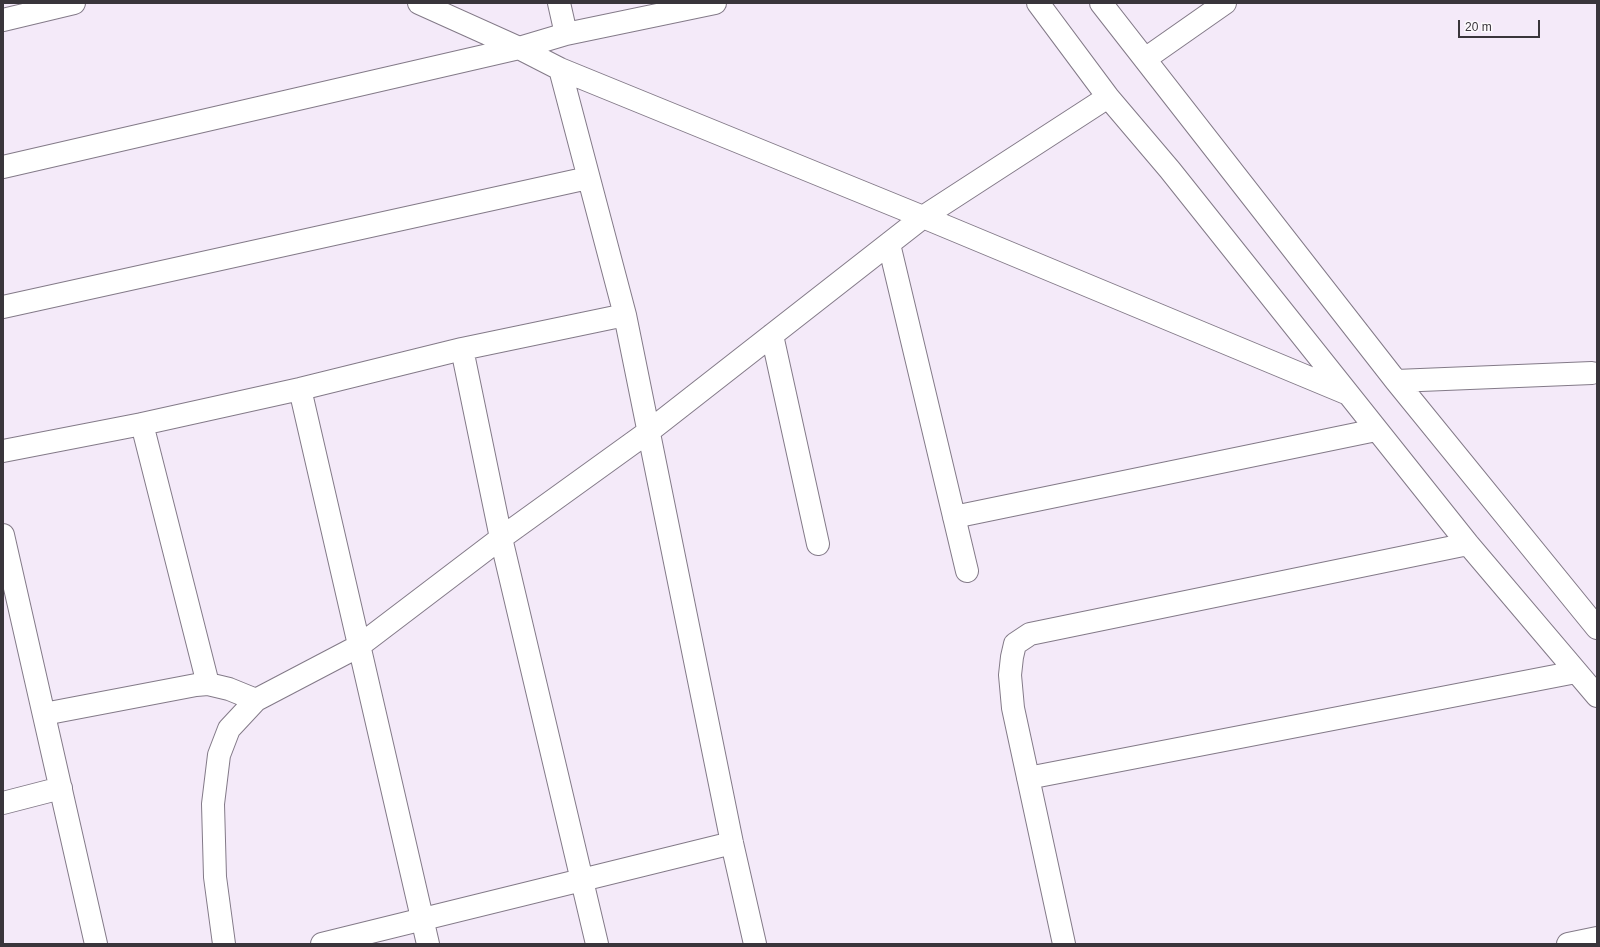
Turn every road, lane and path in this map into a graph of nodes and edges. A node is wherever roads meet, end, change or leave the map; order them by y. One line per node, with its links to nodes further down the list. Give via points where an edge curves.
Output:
1 (74, 3): 8 (street)
2 (420, 3): 10 (street)
3 (560, 3): 9 (street)
4 (715, 3): 9 (street)
5 (1038, 3): 13 (street)
6 (1101, 3): 11 (street)
7 (1225, 3): 11 (street)
8 (3, 20)
9 (566, 34): 10 (street)
10 (519, 48): 12 (street); 14 (street)
11 (1145, 59): 23 (street)
12 (560, 69): 15 (street); 16 (street)
13 (1108, 97): 16 (street); 25 (street, via 1170,170)
14 (3, 168)
15 (588, 178): 18 (street); 19 (street)
16 (923, 217): 17 (street); 25 (street)
17 (889, 244): 20 (street); 30 (street)
18 (3, 307)
19 (625, 315): 21 (street); 28 (street)
20 (772, 335): 28 (street); 33 (street)
21 (462, 349): 24 (street); 32 (street)
22 (1592, 373): 23 (street)
23 (1396, 381): 36 (street)
24 (300, 389): 26 (street); 37 (street)
25 (1346, 393): 27 (street)
26 (142, 424): 29 (street); 39 (street)
27 (1376, 430): 30 (street); 34 (street)
28 (648, 432): 32 (street); 46 (street)
29 (3, 451)
30 (954, 517): 35 (street)
31 (3, 535): 42 (street)
32 (501, 538): 37 (street); 47 (street)
33 (818, 544)
34 (1468, 544): 38 (street); 43 (street, via 1030,634 1015,644 1010,675 1013,708)
35 (967, 571)
36 (1597, 628)
37 (360, 646): 41 (street); 48 (street)
38 (1576, 672): 40 (street); 43 (street)
39 (208, 684): 41 (street); 42 (street)
40 (1597, 696)
41 (256, 700): 51 (street, via 229,729 218,755 213,804 215,877)
42 (44, 714): 44 (street)
43 (1028, 778): 56 (street)
44 (61, 788): 45 (street); 50 (street)
45 (3, 803)
46 (732, 843): 47 (street); 55 (street)
47 (583, 880): 48 (street); 54 (street)
48 (422, 919): 52 (street); 53 (street)
49 (1597, 938): 57 (street)
50 (96, 944)
51 (224, 944)
52 (322, 944)
53 (428, 944)
54 (597, 944)
55 (755, 944)
56 (1064, 944)
57 (1568, 944)

